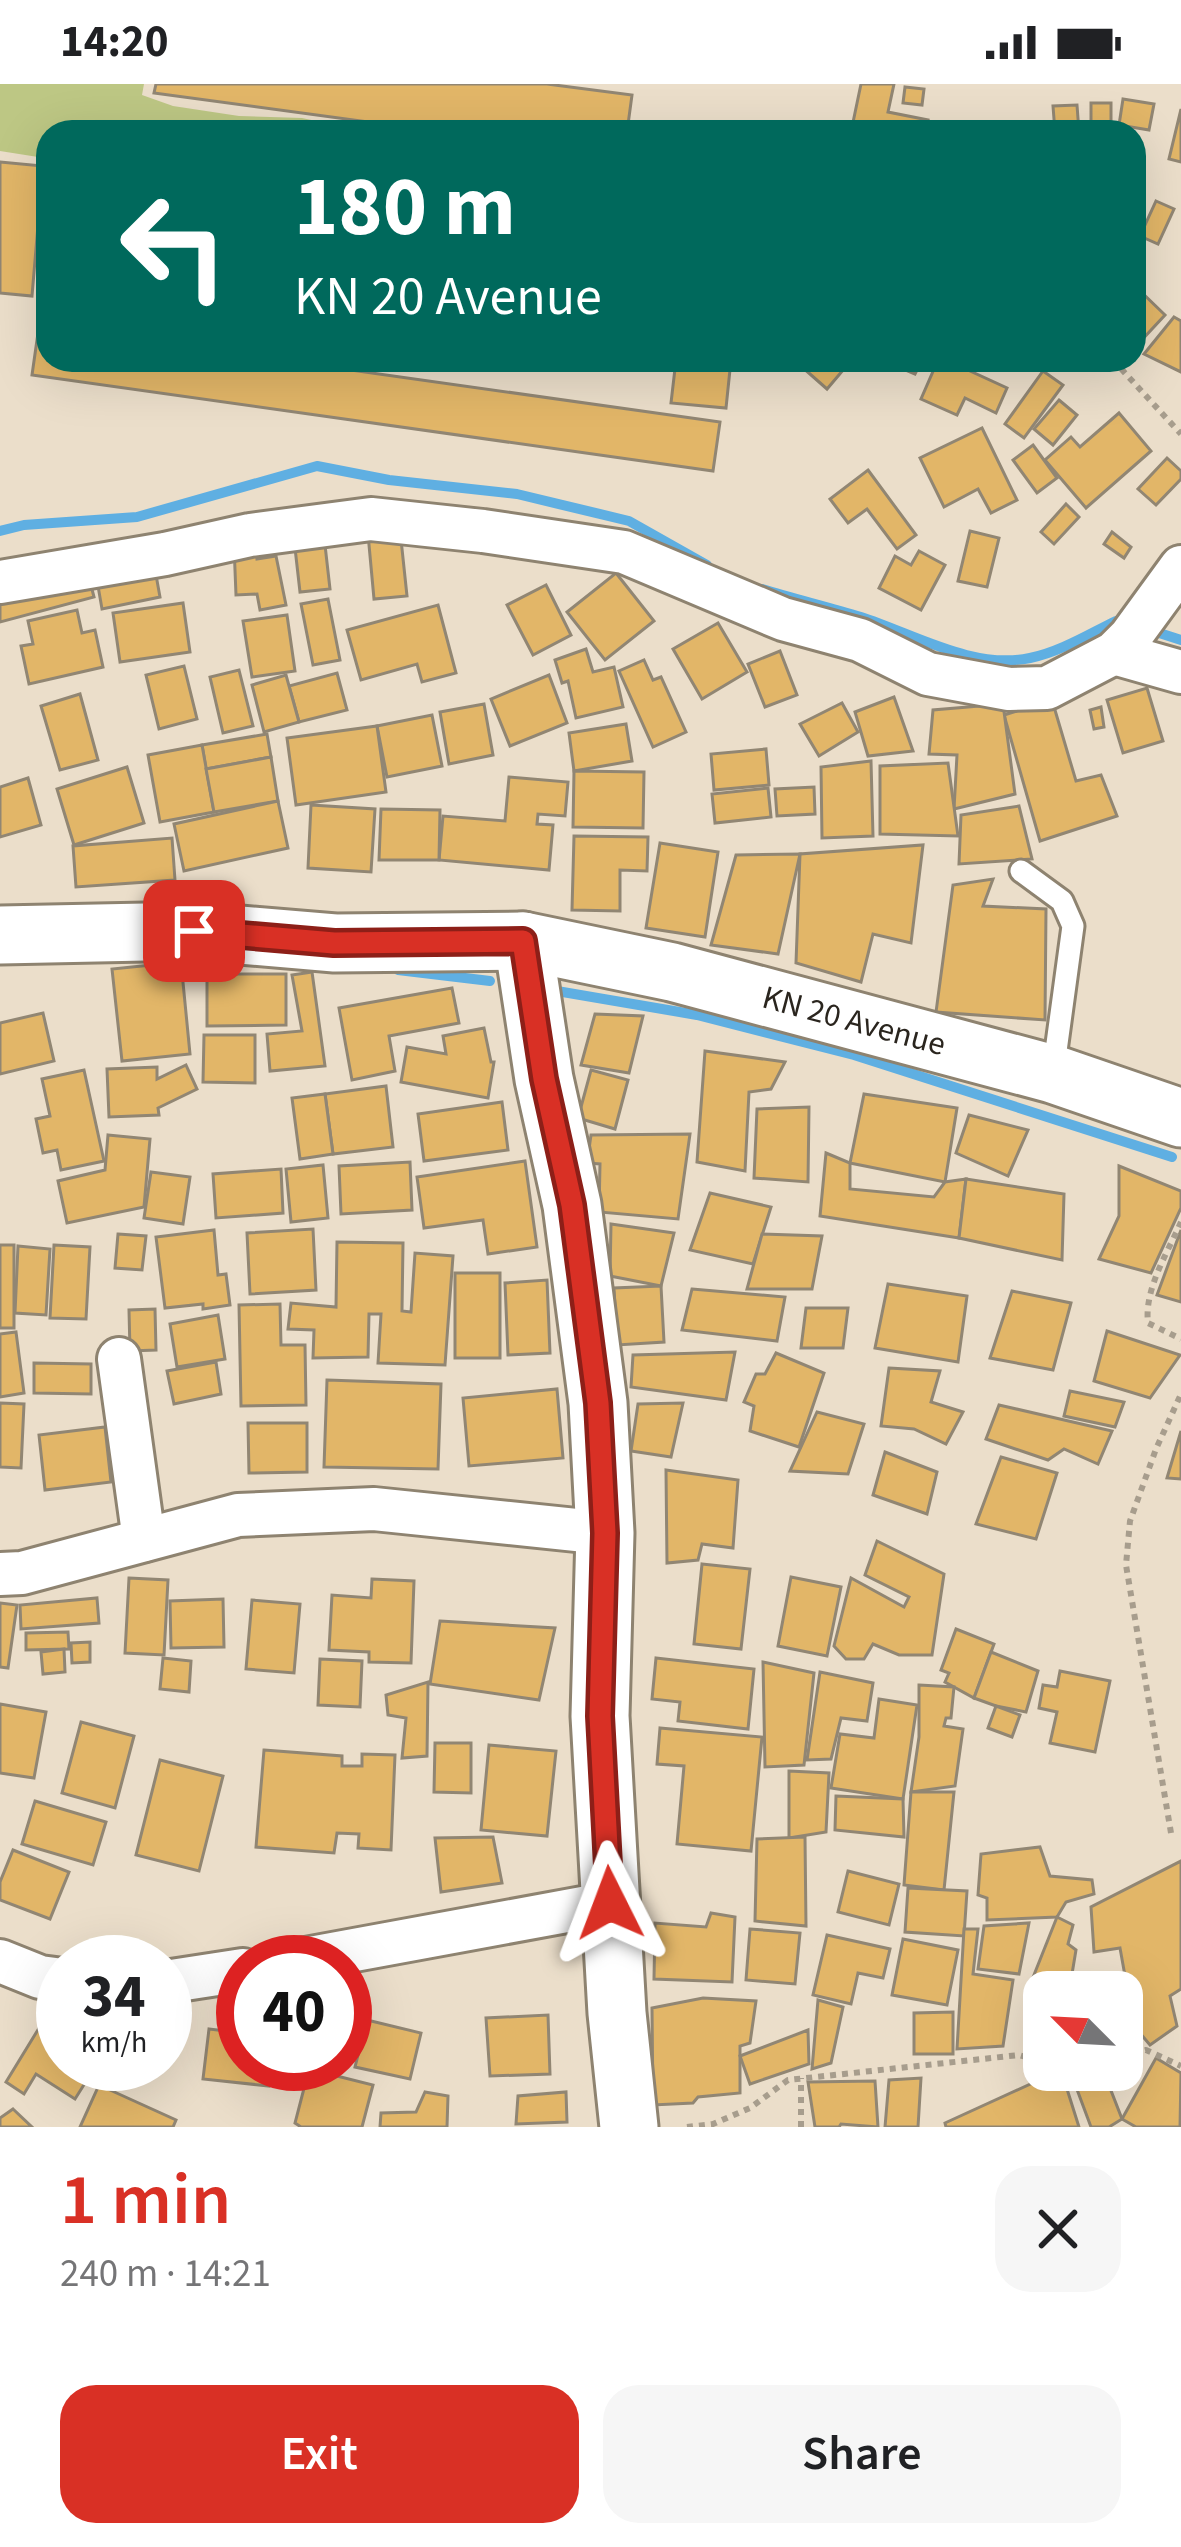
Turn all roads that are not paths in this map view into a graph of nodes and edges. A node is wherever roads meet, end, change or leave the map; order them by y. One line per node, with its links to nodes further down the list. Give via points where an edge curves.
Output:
1 (1171, 579): 3 (street)
2 (0, 582): 3 (street, via 371,519 624,552 783,620 968,682 1047,688)
3 (1122, 645): 4 (street)
4 (1181, 673)
5 (1021, 871): 8 (lane, via 1062,902 1073,926)
6 (0, 934): 7 (main road, KN 20 Avenue)
7 (523, 941): 8 (main road, KN 20 Avenue, via 673,972); 11 (main road, via 572,1205 598,1403)
8 (1053, 1074): 9 (main road, KN 20 Avenue)
9 (1181, 1118)
10 (119, 1359): 12 (street)
11 (605, 1533): 12 (street, via 374,1509 238,1515); 14 (main road, via 600,1716)
12 (144, 1540): 13 (street)
13 (0, 1574)
14 (610, 1903): 15 (street); 18 (main road)
15 (372, 1947)
16 (0, 1961): 17 (street)
17 (36, 1975)
18 (629, 2127)

